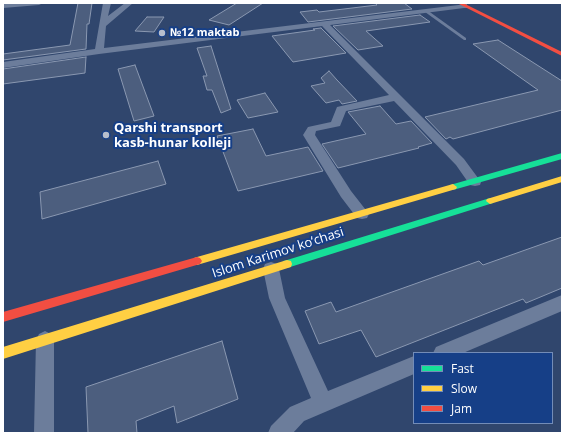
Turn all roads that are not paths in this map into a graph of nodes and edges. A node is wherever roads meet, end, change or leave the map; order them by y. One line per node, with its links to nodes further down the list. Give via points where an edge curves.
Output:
1 (39, 3): 5 (street)
2 (107, 3): 8 (street)
3 (129, 3): 8 (street)
4 (462, 4): 6 (street); 11 (main road)
5 (3, 6)
6 (426, 11): 7 (street); 9 (lane)
7 (324, 23): 10 (street); 13 (street)
8 (102, 25): 10 (street)
9 (465, 39)
10 (99, 51): 12 (street)
11 (562, 54)
12 (3, 65)
13 (396, 97): 16 (street, via 460,162); 17 (street, via 341,108 336,124 312,129 309,135 346,194)
14 (562, 156): 16 (main road, Islom Karimov ko‘chasi)
15 (562, 179): 18 (main road, Islom Karimov ko‘chasi)
16 (475, 182): 17 (main road, Islom Karimov ko‘chasi)
17 (362, 214): 20 (main road, Islom Karimov ko‘chasi)
18 (271, 269): 21 (main road, Islom Karimov ko‘chasi); 25 (street, via 277,298)
19 (562, 303): 22 (street)
20 (3, 317)
21 (45, 340): 23 (main road, Islom Karimov ko‘chasi); 26 (street)
22 (444, 352)
23 (3, 353)
24 (413, 365): 25 (street)
25 (323, 403): 27 (street, via 297,414)
26 (44, 433)
27 (278, 433)

